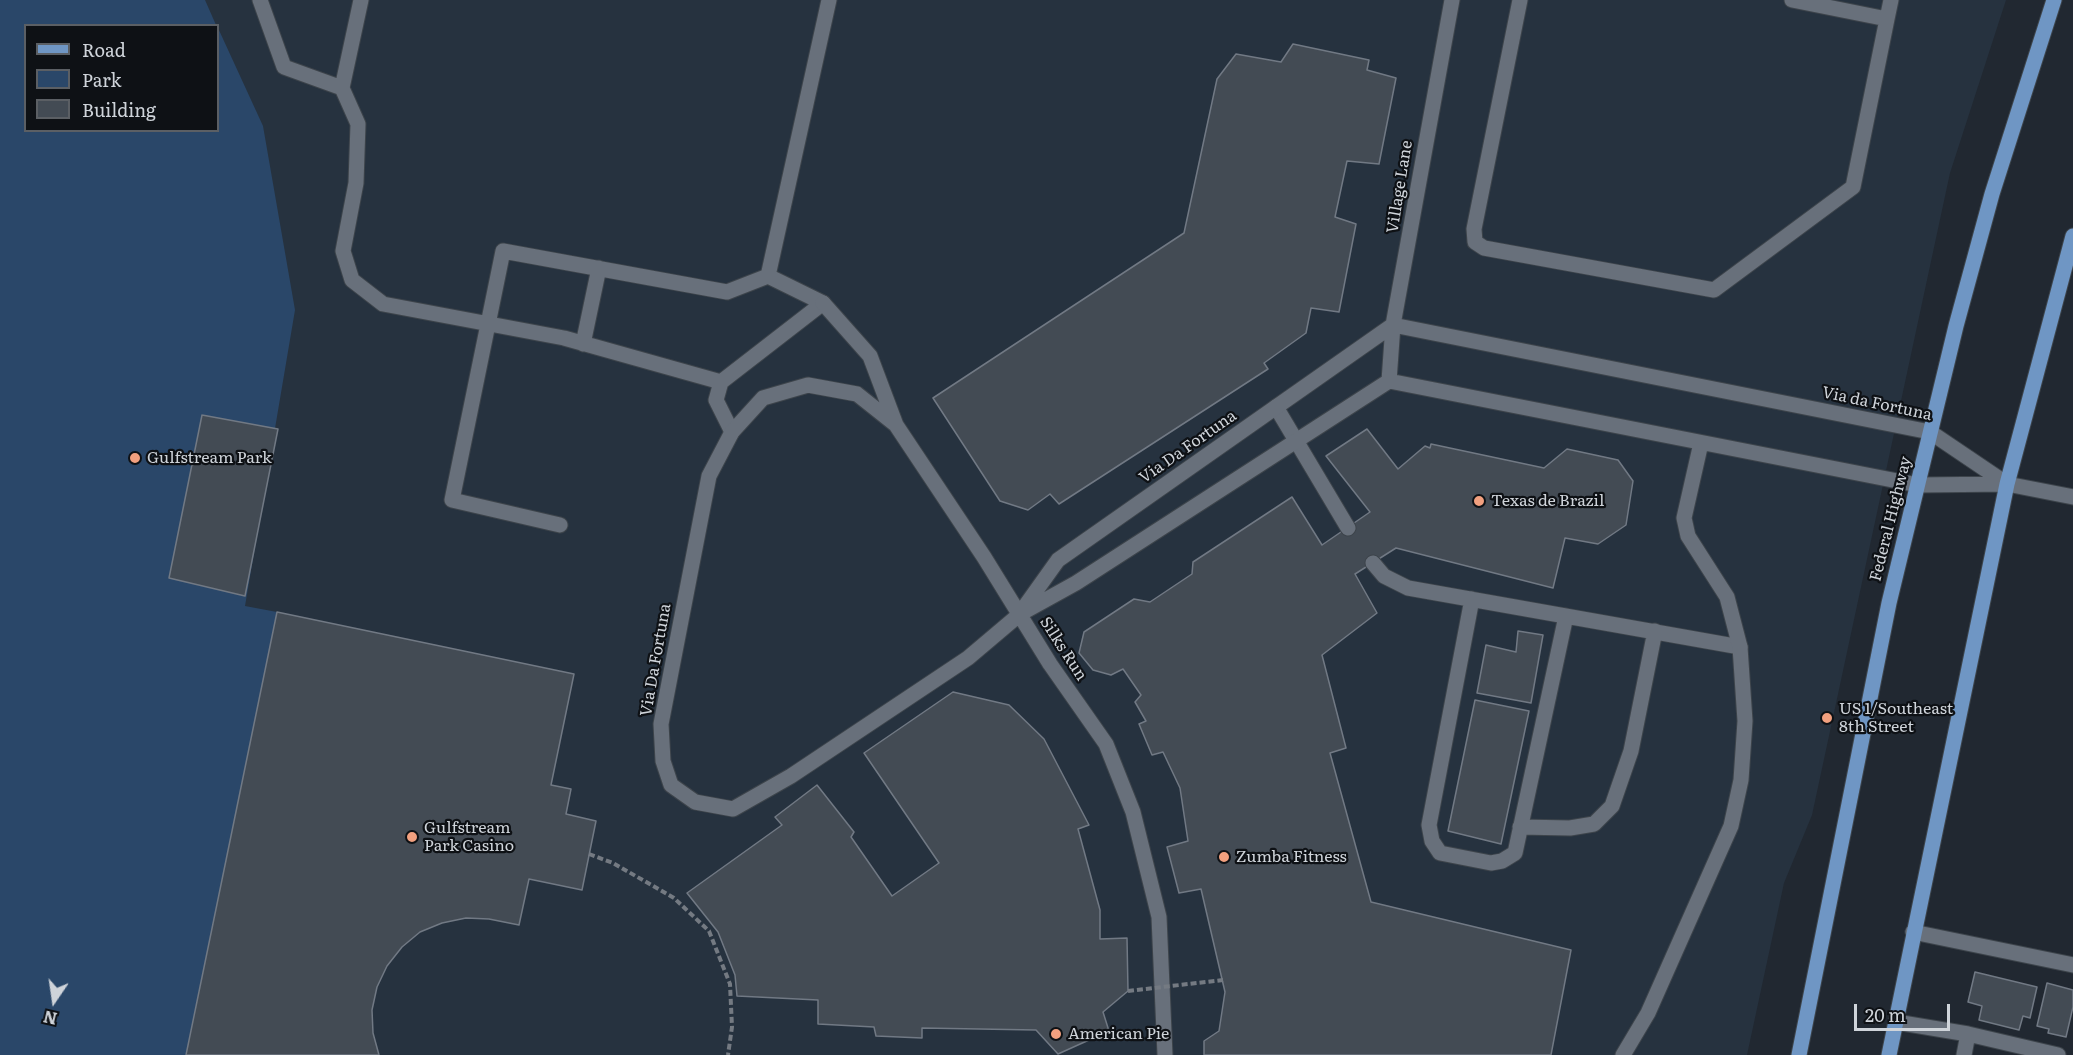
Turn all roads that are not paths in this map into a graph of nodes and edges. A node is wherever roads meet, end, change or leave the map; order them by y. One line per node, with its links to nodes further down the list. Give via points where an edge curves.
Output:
1 (260, 0): 10 (street, via 284,68)
2 (361, 0): 10 (street)
3 (829, 0): 13 (street)
4 (1452, 0): 16 (street, Village Lane)
5 (1520, 0): 9 (street, via 1474,229 1475,242 1484,248 1714,290 1853,188)
6 (1792, 0): 9 (street)
7 (1891, 0): 9 (street)
8 (2054, 0): 23 (main road, Federal Highway, via 1992,194)
9 (1887, 19)
10 (342, 88): 15 (street, via 358,124 356,183 343,251 352,280 383,304)
11 (2073, 236): 26 (main road)
12 (598, 268): 13 (street, via 727,292); 15 (street, via 503,251); 17 (street)
13 (768, 276): 14 (street)
14 (824, 303): 19 (street); 21 (street, Silks Run, via 870,356)
15 (487, 323): 17 (street); 29 (street, via 452,500)
16 (1393, 325): 18 (street, Village Lane); 20 (street, Via Da Fortuna); 23 (street, Via da Fortuna)
17 (583, 344): 19 (street)
18 (1389, 381): 24 (street, Via Da Fortuna); 25 (street)
19 (720, 382): 22 (street, via 716,400)
20 (1276, 407): 24 (street); 33 (street, Via Da Fortuna, via 1058,560)
21 (896, 425): 22 (street, Via Da Fortuna, via 857,394 808,385 763,398); 33 (street, Silks Run)
22 (732, 432): 33 (street, Via Da Fortuna, via 709,476 661,724 663,761 671,785 695,802 733,809 791,776 968,658)
23 (1930, 432): 26 (street, Via da Fortuna); 27 (main road, Federal Highway)
24 (1296, 441): 30 (street); 33 (street, Via Da Fortuna, via 1076,583)
25 (1701, 443): 27 (street); 36 (street, via 1684,518 1688,536 1727,597)
26 (2007, 484): 27 (street); 28 (street); 38 (main road)
27 (1918, 485): 44 (main road, Federal Highway, via 1887,615)
28 (2073, 497)
29 (560, 525)
30 (1348, 528)
31 (1373, 563): 32 (street, via 1384,576 1408,588)
32 (1472, 599): 34 (street); 37 (street, via 1429,825 1432,841 1440,853 1491,863 1515,853)
33 (1020, 614): 42 (street, Silks Run, via 1106,744 1133,812 1159,917)
34 (1566, 616): 35 (street); 37 (street)
35 (1655, 631): 36 (street); 37 (street, via 1631,751 1612,806 1594,824 1570,828)
36 (1740, 646): 43 (street, via 1745,721 1741,780 1731,826 1648,1013)
37 (1520, 827)
38 (1914, 932): 39 (street); 40 (main road)
39 (2073, 965)
40 (1896, 1022): 41 (street); 45 (main road)
41 (1968, 1034): 46 (street); 47 (street)
42 (1165, 1055)
43 (1623, 1055)
44 (1799, 1055)
45 (1889, 1055)
46 (1964, 1055)
47 (2058, 1055)

